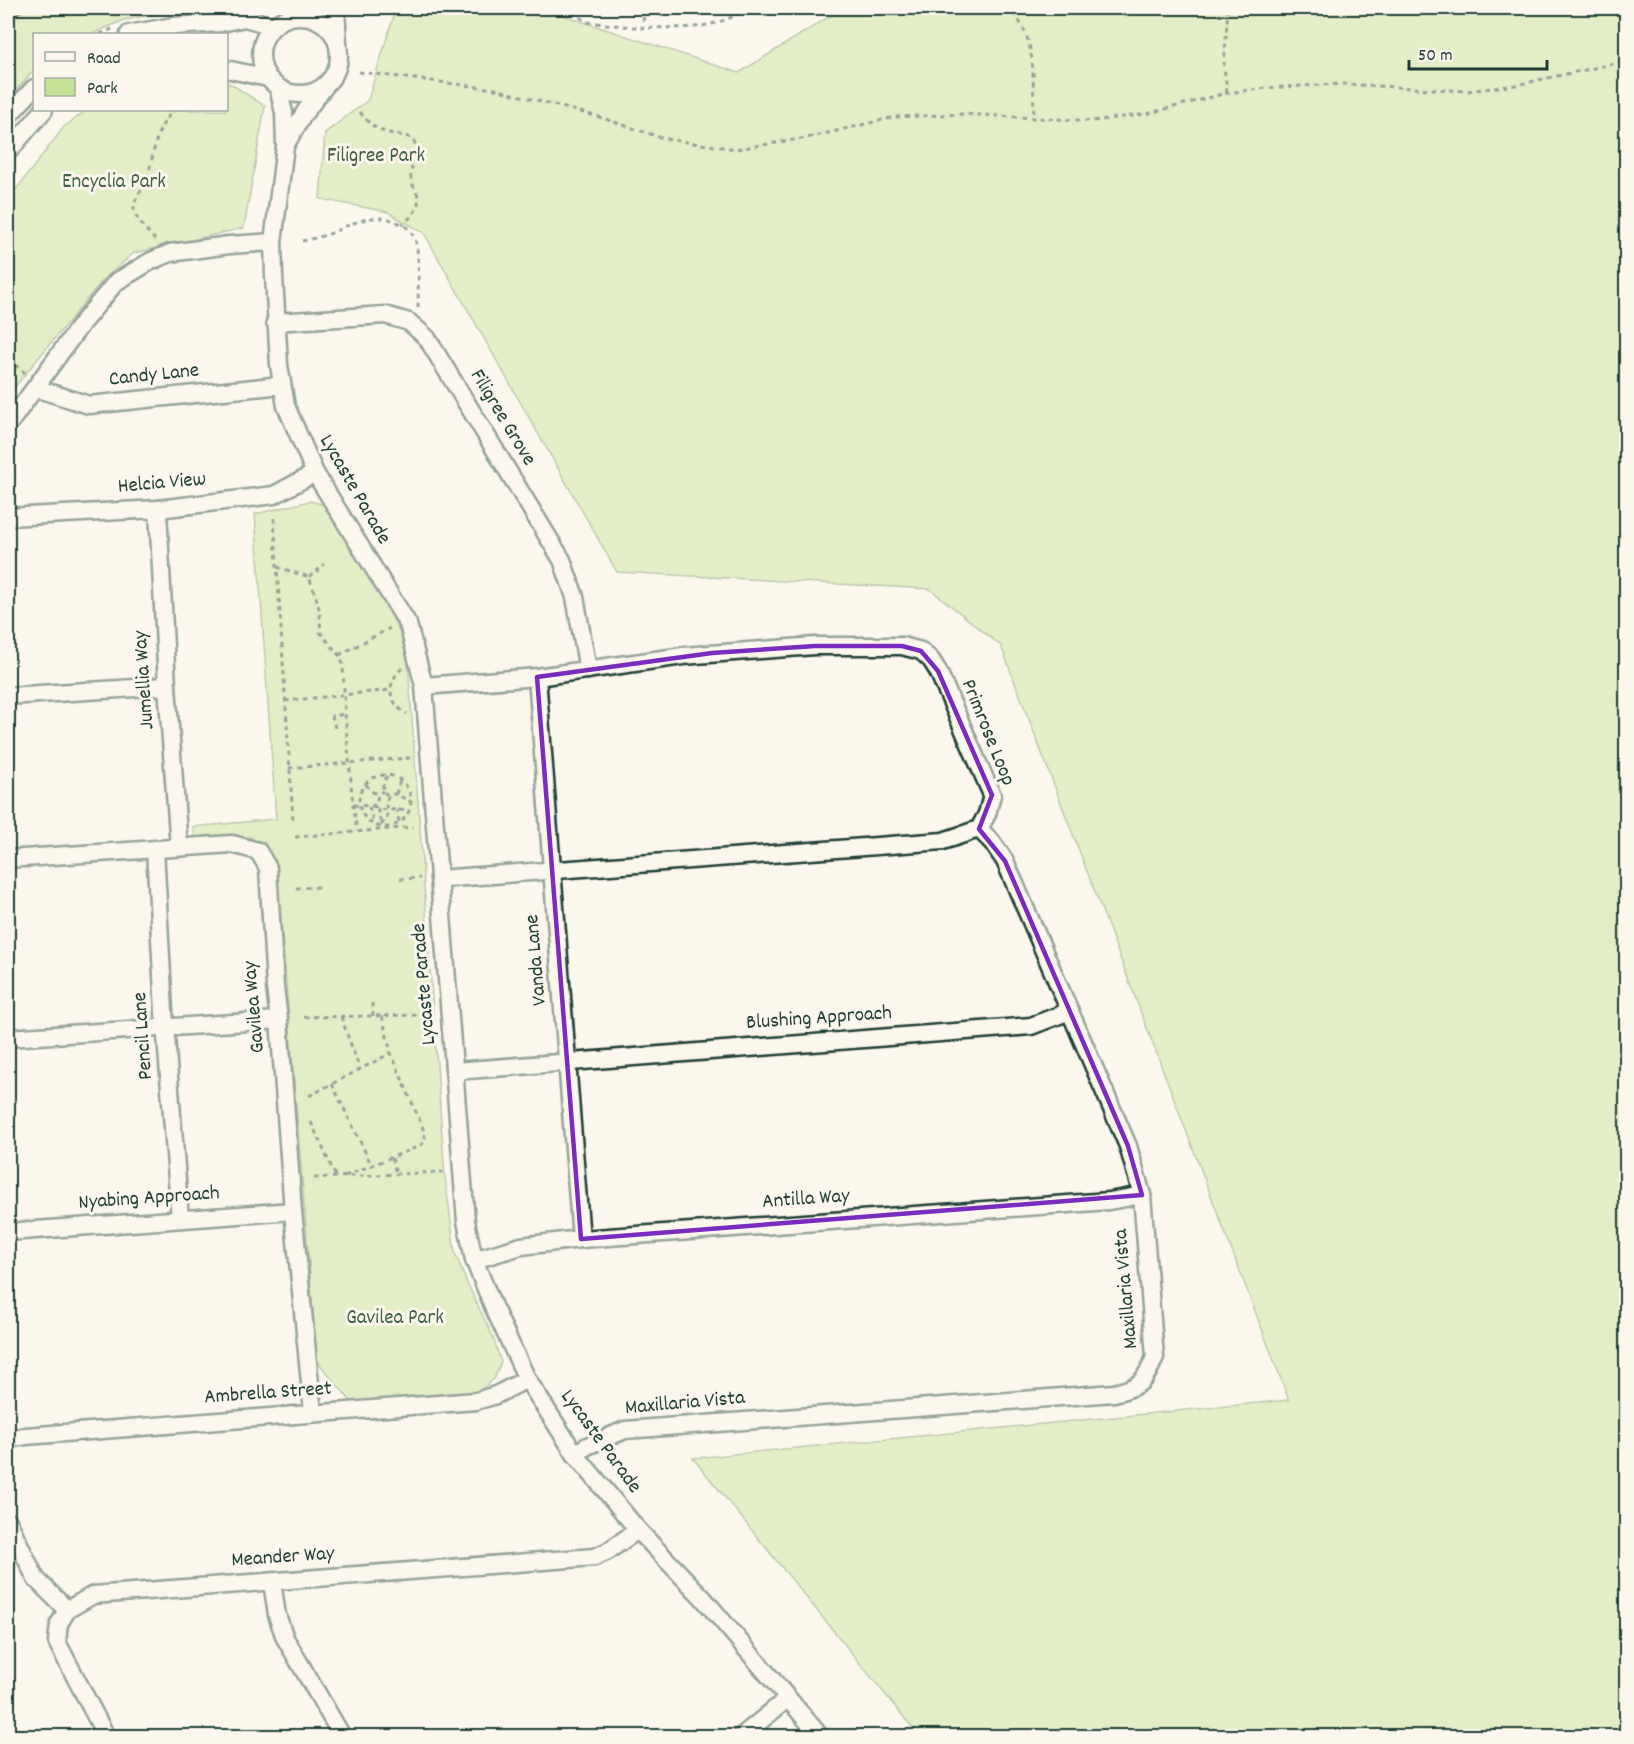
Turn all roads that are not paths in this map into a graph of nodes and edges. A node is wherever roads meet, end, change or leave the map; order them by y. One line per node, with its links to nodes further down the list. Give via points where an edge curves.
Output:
1 (336, 8): 4 (street)
2 (283, 16): 3 (street); 4 (street, via 315,19 334,34); 6 (street, via 265,37 261,51 262,65)
3 (135, 33)
4 (338, 46): 7 (street, via 336,72)
5 (228, 70): 6 (street)
6 (273, 83): 7 (street, via 290,93 303,94); 11 (street, Lycaste Parade, via 284,113)
7 (327, 83): 11 (street, Lycaste Parade)
8 (33, 89): 10 (street)
9 (43, 111): 12 (street)
10 (8, 116)
11 (285, 146): 13 (street, Lycaste Parade)
12 (8, 152)
13 (273, 242): 14 (street, Lycaste Parade); 16 (street, via 186,249 142,266 116,282)
14 (275, 322): 15 (street, Lycaste Parade); 21 (street, Filigree Grove, via 385,315 409,322 427,338 561,560 575,597)
15 (282, 386): 16 (street, Candy Lane, via 89,405); 18 (street, Lycaste Parade, via 286,406)
16 (34, 388): 17 (street)
17 (8, 425)
18 (315, 473): 19 (street, Helcia View, via 274,495); 24 (street, Lycaste Parade, via 408,624)
19 (158, 509): 20 (street, Helcia View); 23 (street, Jumellia Way)
20 (8, 517)
21 (588, 670): 22 (street, Primrose Loop); 26 (street, Primrose Loop, via 683,656 815,646 902,646 921,651 938,671 992,795)
22 (537, 677): 24 (street, Primrose Loop); 30 (street, Vanda Lane)
23 (167, 686): 25 (street); 27 (street, Jumellia Way)
24 (424, 686): 31 (street, Lycaste Parade)
25 (8, 696)
26 (979, 829): 30 (street, via 943,841); 32 (street, Maxillaria Vista, via 1005,861)
27 (179, 847): 28 (street, Gavilea Way); 33 (street, Gavilea Way, via 232,844 258,851 268,868)
28 (155, 849): 29 (street, Gavilea Way); 34 (street, Pencil Lane)
29 (8, 859)
30 (553, 871): 31 (street); 36 (street, Vanda Lane)
31 (440, 879): 37 (street, Lycaste Parade)
32 (1070, 1011): 36 (street, Blushing Approach, via 1031,1026); 38 (street, Maxillaria Vista, via 1128,1146)
33 (279, 1020): 34 (street); 39 (street, Gavilea Way)
34 (166, 1028): 35 (street); 40 (street, Pencil Lane)
35 (8, 1038)
36 (568, 1061): 37 (street, Blushing Approach); 42 (street, Vanda Lane)
37 (455, 1071): 43 (street, Lycaste Parade, via 466,1221)
38 (1142, 1195): 42 (street, Antilla Way, via 1109,1201); 47 (street, Maxillaria Vista, via 1155,1357 1147,1376 1132,1389 624,1430)
39 (293, 1211): 40 (street, Nyabing Approach); 45 (street, Gavilea Way)
40 (180, 1219): 41 (street, Nyabing Approach)
41 (8, 1232)
42 (581, 1239): 43 (street, Antilla Way, via 520,1246)
43 (474, 1260): 44 (street, Lycaste Parade)
44 (527, 1379): 45 (street, Ambrella Street, via 476,1401); 47 (street, Lycaste Parade)
45 (313, 1413): 46 (street, Ambrella Street)
46 (8, 1440)
47 (575, 1454): 49 (street, Lycaste Parade)
48 (8, 1521): 51 (street, via 36,1579)
49 (638, 1530): 50 (street, Meander Way, via 594,1557); 52 (street, Lycaste Parade, via 703,1598)
50 (273, 1582): 51 (street, Meander Way, via 93,1595); 54 (street, via 277,1615 285,1638)
51 (67, 1610): 53 (street, via 59,1624 57,1642)
52 (787, 1699): 55 (street); 56 (street, Lycaste Parade)
53 (106, 1737)
54 (342, 1737)
55 (742, 1737)
56 (820, 1737)

